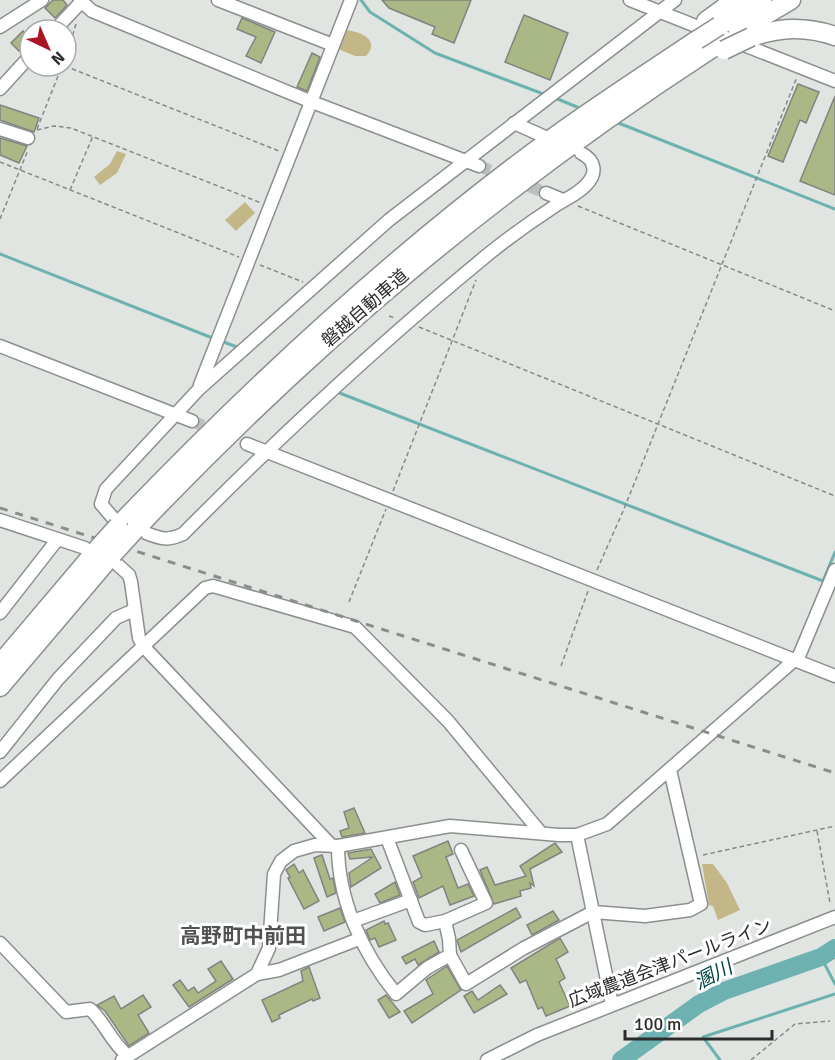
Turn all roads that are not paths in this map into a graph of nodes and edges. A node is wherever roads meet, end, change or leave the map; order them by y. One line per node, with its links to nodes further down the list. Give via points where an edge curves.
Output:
1 (42, 0): 13 (street)
2 (218, 0): 17 (street)
3 (351, 0): 17 (street)
4 (630, 0): 10 (street)
5 (675, 0): 10 (street)
6 (735, 0): 12 (highway)
7 (762, 0): 12 (highway)
8 (790, 0): 14 (highway)
9 (81, 1): 11 (street); 22 (street, via 92,10)
10 (659, 11): 19 (street); 23 (street)
11 (65, 18)
12 (713, 24): 16 (highway)
13 (0, 27)
14 (744, 34): 15 (highway, via 782,28); 16 (highway, bridge)
15 (835, 36)
16 (705, 43): 20 (highway); 20 (highway)
17 (333, 45): 22 (street)
18 (18, 69): 21 (street)
19 (835, 81)
20 (646, 83): 25 (highway, 磐越自動車道); 25 (highway, 磐越自動車道, via 579,119)
21 (0, 88)
22 (312, 102): 27 (street); 32 (street)
23 (514, 123): 25 (street); 27 (street)
24 (0, 129): 26 (street)
25 (562, 142): 30 (street, via 594,164 592,178); 38 (highway, 磐越自動車道, via 334,334)
26 (28, 144)
27 (464, 160): 28 (street); 32 (street, via 312,286)
28 (479, 166)
29 (546, 193): 30 (street)
30 (563, 200): 36 (street, via 484,257 406,322)
31 (0, 346): 33 (street)
32 (199, 389): 33 (street)
33 (176, 415): 34 (street); 38 (street, via 106,489 101,504)
34 (192, 421)
35 (247, 444): 36 (street)
36 (264, 451): 38 (street, via 183,534 162,539); 45 (street)
37 (0, 520): 39 (street)
38 (128, 527): 40 (highway, 磐越自動車道, bridge)
39 (57, 540): 40 (street); 43 (street)
40 (104, 553): 42 (street, via 129,575); 46 (highway, 磐越自動車道); 48 (highway, 磐越自動車道)
41 (835, 570): 45 (street, via 808,638)
42 (134, 610): 44 (street); 49 (street, via 116,618 58,679)
43 (0, 613)
44 (144, 648): 51 (street); 52 (street, via 205,588 213,586 355,627 448,721); 55 (street)
45 (794, 660): 47 (street); 50 (street)
46 (0, 663)
47 (835, 676)
48 (0, 687)
49 (0, 753)
50 (670, 770): 53 (street, via 607,824); 58 (street, via 701,904 690,910 645,916)
51 (0, 780)
52 (541, 833): 53 (street); 54 (street, via 450,826)
53 (578, 835): 58 (street)
54 (387, 838): 55 (street); 57 (street)
55 (334, 845): 60 (street, via 338,875); 65 (street, via 294,851 276,868 269,948)
56 (461, 850): 61 (street, via 486,903)
57 (411, 900): 60 (street); 61 (street, via 419,921 425,925)
58 (593, 912): 64 (street, via 466,984); 66 (street)
59 (835, 917): 66 (street, 広域農道会津パールライン)
60 (353, 921): 62 (street)
61 (445, 921): 64 (street)
62 (359, 939): 64 (street, via 396,994); 65 (street, via 279,970)
63 (0, 943): 67 (street, via 66,1012 90,1009 98,1016)
64 (450, 955)
65 (257, 974): 67 (street)
66 (612, 1004): 68 (street, 広域農道会津パールライン)
67 (125, 1058)
68 (487, 1060)

